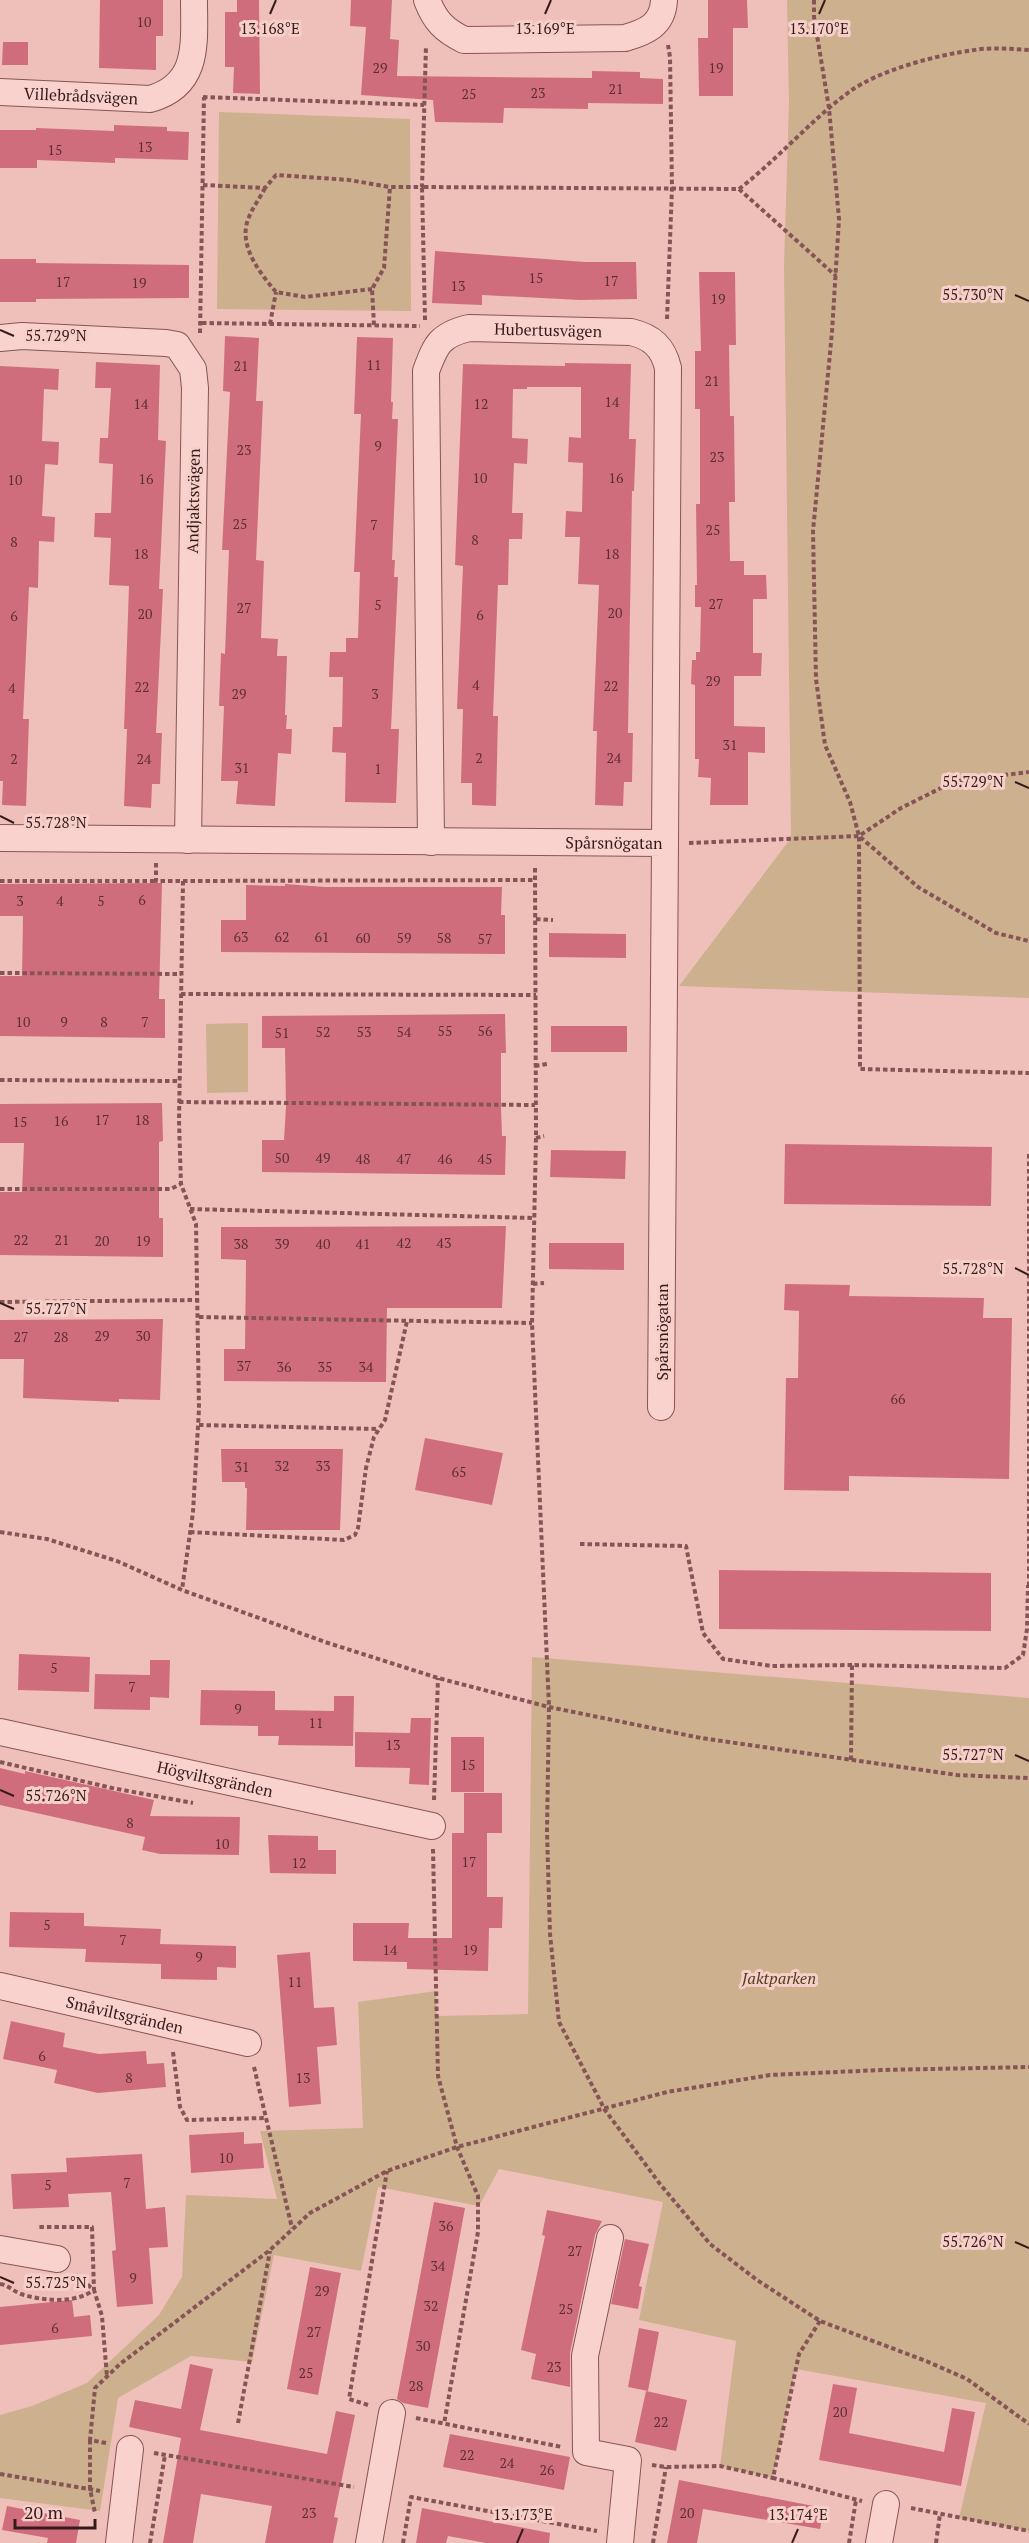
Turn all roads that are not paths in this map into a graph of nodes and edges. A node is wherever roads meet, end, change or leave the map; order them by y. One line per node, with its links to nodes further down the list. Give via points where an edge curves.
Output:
1 (194, 0): 4 (street, Villebrådsvägen, via 193,57 186,75 163,95 150,99)
2 (427, 0): 3 (street, via 435,20 447,32 464,40 625,38 654,26)
3 (663, 7)
4 (0, 92)
5 (0, 338): 7 (street, Andjaktsvägen, via 166,343 177,345 193,369)
6 (0, 838): 7 (street, Spårsnögatan)
7 (188, 840): 8 (street, Spårsnögatan)
8 (431, 842): 9 (street, Spårsnögatan); 9 (street, Hubertusvägen, via 426,370 435,347 452,333 469,328 618,330 646,336 665,356)
9 (665, 843): 10 (street, Spårsnögatan)
10 (661, 1407)
11 (0, 1731): 12 (street, Högviltsgränden)
12 (432, 1827)
13 (0, 1986): 14 (street, Småviltsgränden)
14 (248, 2043)
15 (610, 2238): 21 (street, via 585,2356 586,2452 628,2460)
16 (0, 2249): 17 (street)
17 (57, 2259)
18 (392, 2413): 23 (street)
19 (130, 2449): 22 (street)
20 (886, 2504): 24 (street)
21 (620, 2539)
22 (118, 2543)
23 (369, 2543)
24 (879, 2543)

